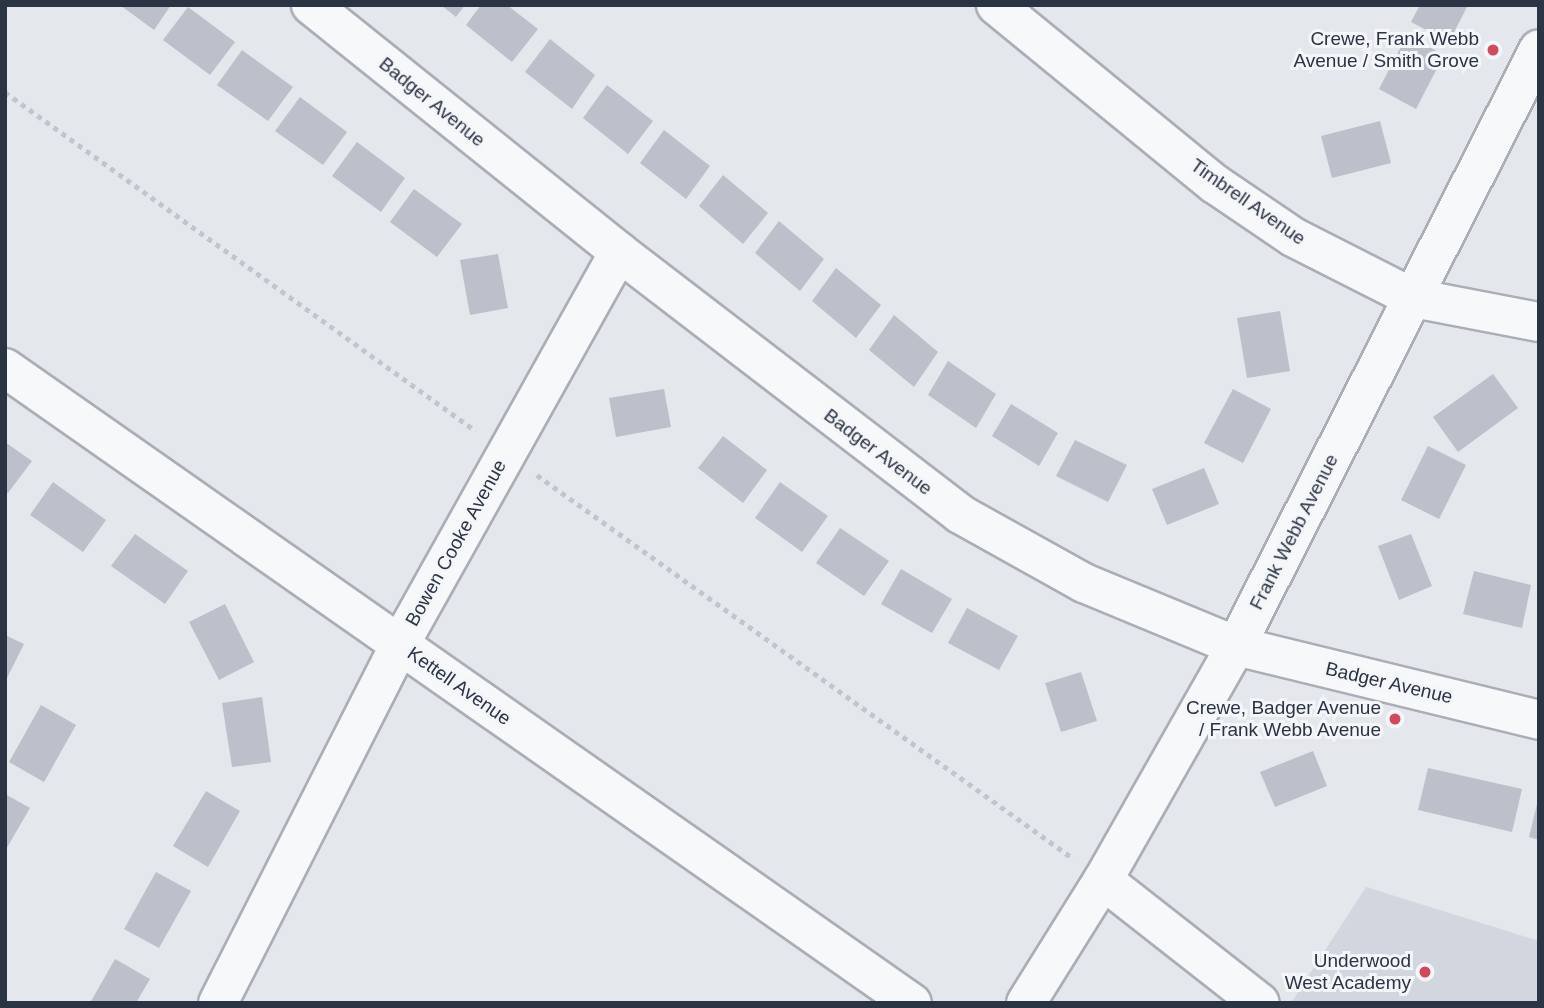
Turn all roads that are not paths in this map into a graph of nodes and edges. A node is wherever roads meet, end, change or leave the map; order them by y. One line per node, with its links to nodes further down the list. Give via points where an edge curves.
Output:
1 (311, 5): 4 (street, Badger Avenue)
2 (996, 5): 5 (street, Timbrell Avenue, via 1215,184 1293,237)
3 (1539, 49): 5 (street, Frank Webb Avenue)
4 (619, 252): 8 (street, Bowen Cooke Avenue); 9 (street, Badger Avenue, via 960,514 1084,583)
5 (1413, 298): 6 (street, Timbrell Avenue); 9 (street, Frank Webb Avenue)
6 (1539, 322)
7 (5, 368): 8 (street, Kettell Avenue)
8 (400, 644): 12 (street, Bowen Cooke Avenue); 13 (street, Kettell Avenue)
9 (1236, 646): 10 (street, Badger Avenue); 11 (street, Frank Webb Avenue)
10 (1539, 720)
11 (1103, 880): 14 (street, Frank Webb Avenue); 15 (street)
12 (230, 998)
13 (912, 1003)
14 (1026, 1003)
15 (1260, 1003)

